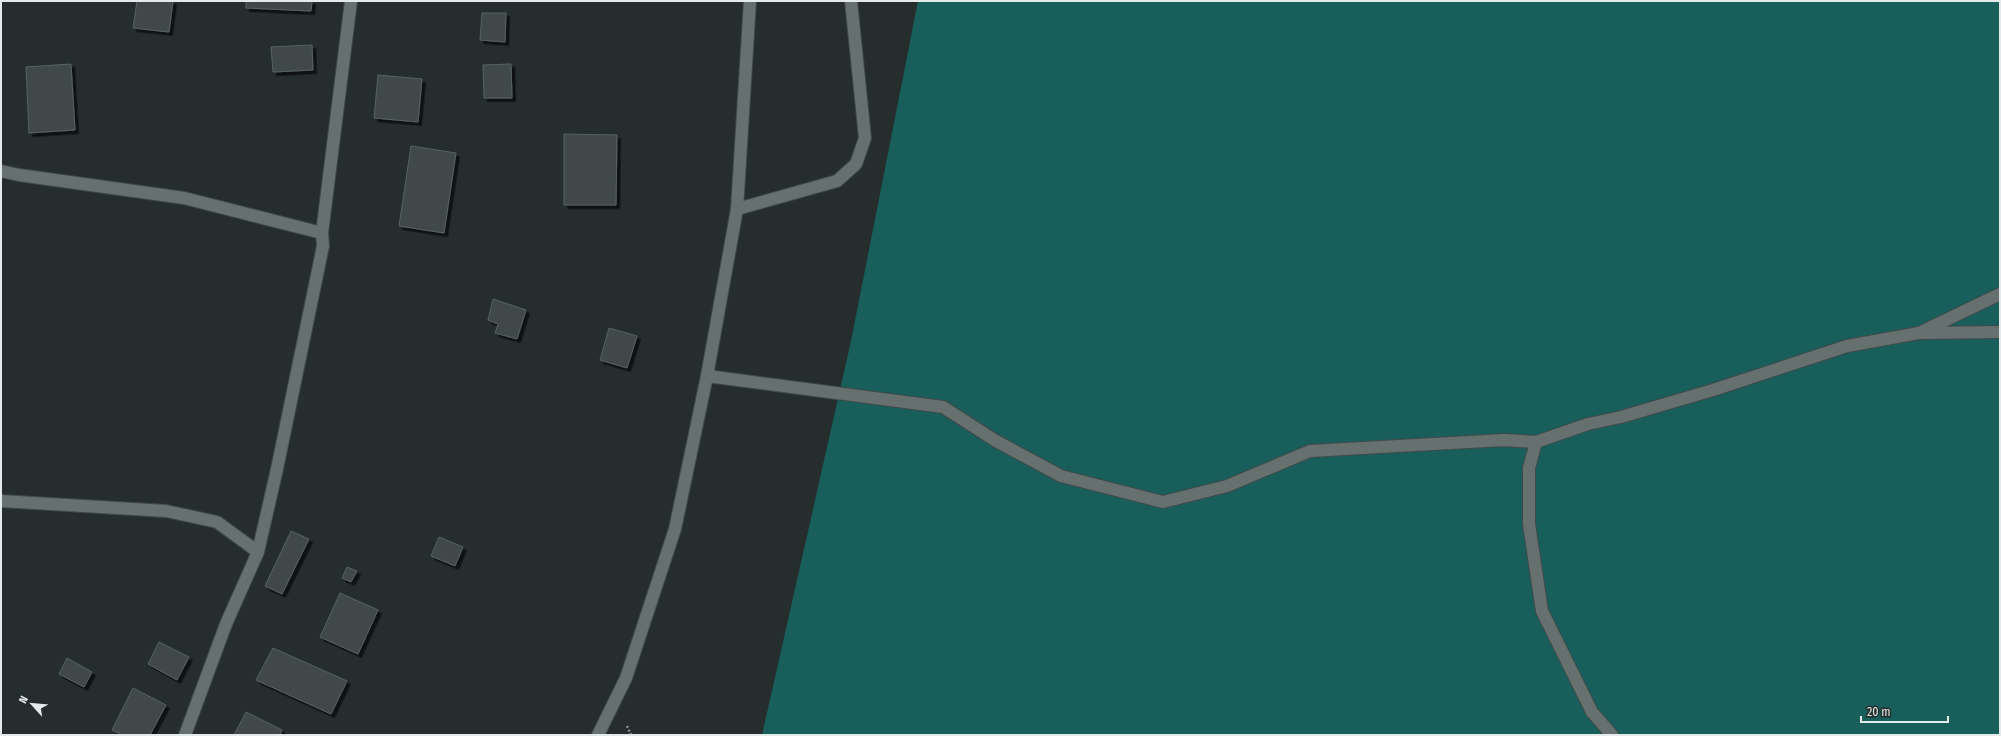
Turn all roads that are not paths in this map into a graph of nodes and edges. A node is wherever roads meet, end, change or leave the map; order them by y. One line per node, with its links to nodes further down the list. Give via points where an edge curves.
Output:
1 (351, 1): 6 (street)
2 (750, 1): 5 (street)
3 (851, 1): 5 (street, via 865,138 856,164 837,181)
4 (1, 171): 6 (street, via 19,176 184,198)
5 (737, 209): 10 (street)
6 (322, 233): 13 (street, via 323,246 301,359)
7 (2000, 294): 9 (street)
8 (2000, 332): 9 (street)
9 (1919, 333): 11 (street, via 1847,346 1713,390 1588,424)
10 (706, 376): 11 (street, via 943,407 996,441 1061,476 1164,502 1227,486 1310,451 1504,440); 15 (street, via 675,529 626,678)
11 (1536, 442): 16 (street, via 1529,468 1529,524 1542,611 1592,712)
12 (1, 501): 13 (street, via 166,511 217,522)
13 (258, 552): 14 (street, via 226,624)
14 (185, 735)
15 (598, 735)
16 (1612, 735)

